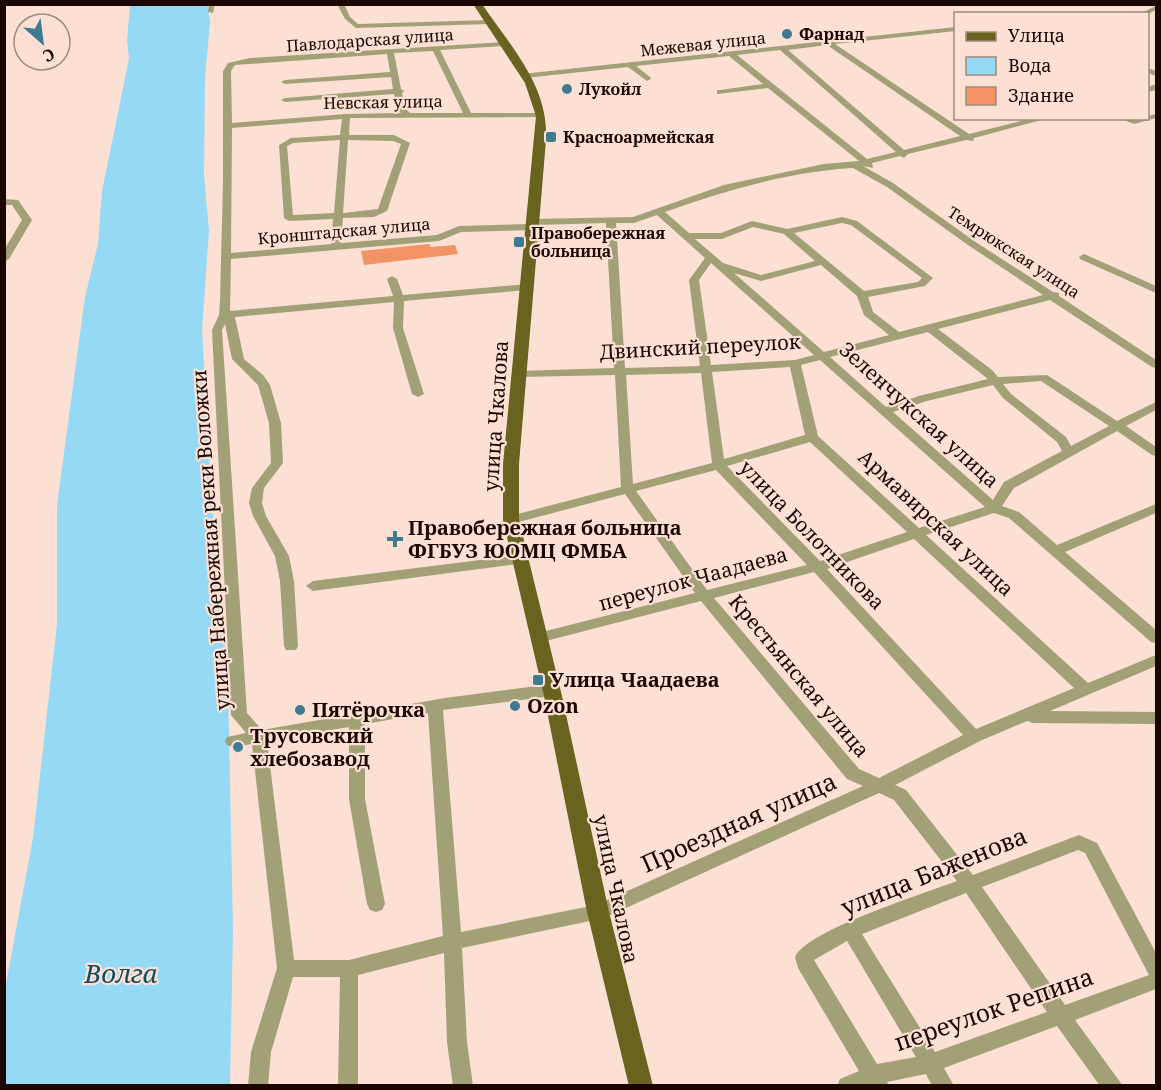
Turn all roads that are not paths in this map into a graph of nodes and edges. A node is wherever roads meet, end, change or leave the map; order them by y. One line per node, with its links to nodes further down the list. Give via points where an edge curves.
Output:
1 (340, 4): 3 (street, via 356,26)
2 (477, 4): 3 (main road, улица Чкалова)
3 (489, 22): 6 (main road, улица Чкалова)
4 (954, 31): 5 (street, Межевая улица)
5 (828, 43): 7 (street, Межевая улица); 30 (street)
6 (504, 44): 8 (street, Павлодарская улица); 15 (main road, улица Чкалова)
7 (782, 48): 10 (street, Межевая улица); 31 (street)
8 (436, 49): 9 (street, Павлодарская улица); 23 (street)
9 (390, 52): 11 (street, Павлодарская улица); 14 (street)
10 (731, 54): 13 (street, Межевая улица); 18 (street, Темрюкская улица)
11 (292, 59): 12 (street, Павлодарская улица); 17 (street, via 285,70)
12 (239, 62): 28 (street, улица Набережная реки Воложки, via 229,65 227,71)
13 (630, 65): 15 (street, Межевая улица); 16 (street)
14 (395, 74): 17 (street); 19 (street)
15 (525, 76): 24 (main road, улица Чкалова)
16 (647, 79)
17 (285, 82): 21 (street)
18 (772, 85): 20 (street); 32 (street, Темрюкская улица)
19 (400, 91): 21 (street); 22 (street, via 401,109)
20 (720, 92)
21 (285, 100): 26 (street)
22 (407, 115): 23 (street, Невская улица); 25 (street, Невская улица)
23 (468, 115): 24 (street, Невская улица)
24 (541, 115): 37 (main road, улица Чкалова)
25 (346, 116): 26 (street, Невская улица); 29 (street)
26 (287, 120): 28 (street, Невская улица)
27 (1023, 121): 30 (street)
28 (227, 126): 41 (street, улица Набережная реки Воложки)
29 (346, 137): 34 (street); 34 (street, via 394,138 406,143 382,211); 34 (street, via 283,145 288,218)
30 (970, 139): 31 (street)
31 (904, 155): 32 (street)
32 (860, 164): 35 (street, via 824,167 724,188); 50 (street, Темрюкская улица, via 971,243)
33 (4, 202): 43 (street, via 15,202 27,219)
34 (338, 216): 40 (street)
35 (664, 217): 36 (street, Кронштадская улица); 39 (street, Зеленчукская улица)
36 (611, 222): 37 (street, Кронштадская улица); 59 (street)
37 (533, 225): 40 (street, Кронштадская улица, via 459,229 439,238); 47 (main road, улица Чкалова)
38 (787, 231): 39 (street, via 752,224 722,236); 45 (street); 49 (street, via 848,221 928,278 921,284)
39 (684, 236): 44 (street, Зеленчукская улица)
40 (336, 247): 41 (street, Кронштадская улица)
41 (226, 256): 52 (street, улица Набережная реки Воложки)
42 (1084, 257): 48 (street)
43 (4, 259)
44 (716, 261): 45 (street, via 760,278); 55 (street, Зеленчукская улица); 58 (street, улица Болотникова, via 694,280)
45 (822, 262): 49 (street)
46 (392, 279): 51 (street)
47 (527, 287): 51 (street); 60 (main road, улица Чкалова)
48 (1156, 290)
49 (861, 295): 54 (street, via 868,312)
50 (1055, 296): 53 (street, Двинский переулок); 57 (street, Темрюкская улица)
51 (399, 300): 52 (street); 62 (street, via 398,328)
52 (226, 315): 82 (street, via 238,359 264,384 275,424 277,463 260,485 255,499 256,508 280,549); 90 (street, улица Набережная реки Воложки, via 217,330 239,715)
53 (930, 327): 54 (street, Двинский переулок); 61 (street)
54 (898, 337): 55 (street, Двинский переулок)
55 (824, 356): 56 (street, Двинский переулок); 64 (street, Зеленчукская улица)
56 (795, 363): 58 (street, Двинский переулок); 66 (street)
57 (1156, 365)
58 (707, 369): 59 (street, Двинский переулок); 69 (street, улица Болотникова)
59 (619, 371): 60 (street, Двинский переулок); 70 (street)
60 (519, 374): 73 (main road, улица Чкалова, via 511,464)
61 (996, 381): 64 (street); 65 (street, via 1049,378); 67 (street, via 1008,396 1062,440)
62 (418, 394)
63 (1156, 405): 65 (street)
64 (885, 411): 71 (street, Зеленчукская улица)
65 (1114, 426): 67 (street); 68 (street)
66 (812, 437): 69 (street); 74 (street, Армавирская улица)
67 (1068, 451): 71 (street, via 1009,485)
68 (1156, 452)
69 (718, 465): 70 (street); 77 (street, улица Болотникова)
70 (627, 487): 73 (street); 79 (street, Крестьянская улица)
71 (994, 508): 74 (street, переулок Чаадаева); 75 (street, Зеленчукская улица, via 1014,514)
72 (1156, 508): 75 (street)
73 (511, 520): 76 (main road, улица Чкалова)
74 (918, 533): 77 (street, переулок Чаадаева); 85 (street, Армавирская улица)
75 (1056, 550): 81 (street, Зеленчукская улица)
76 (520, 560): 78 (street); 80 (main road, улица Чкалова)
77 (817, 567): 79 (street, переулок Чаадаева); 91 (street, улица Болотникова)
78 (313, 586)
79 (705, 597): 80 (street, переулок Чаадаева); 93 (street, Крестьянская улица, via 853,774)
80 (538, 638): 84 (main road, улица Чкалова)
81 (1156, 638)
82 (291, 646)
83 (1156, 660): 85 (street, Проездная улица)
84 (552, 690): 86 (street); 96 (main road, улица Чкалова)
85 (1087, 691): 87 (street, Проездная улица)
86 (435, 706): 89 (street); 98 (street)
87 (1026, 717): 88 (street); 91 (street, Проездная улица)
88 (1156, 718)
89 (357, 720): 90 (street); 95 (street, via 357,799)
90 (259, 737): 92 (street); 99 (street)
91 (974, 737): 93 (street, Проездная улица)
92 (233, 741)
93 (879, 786): 94 (street, Крестьянская улица, via 900,795); 96 (street, Проездная улица)
94 (970, 884): 97 (street, улица Баженова); 101 (street, улица Баженова, via 1075,842 1085,843); 103 (street, Крестьянская улица)
95 (376, 904)
96 (598, 912): 98 (street, Проездная улица); 109 (main road, улица Чкалова)
97 (850, 930): 104 (street); 105 (street, улица Баженова, via 804,957)
98 (453, 942): 100 (street, Проездная улица); 108 (street)
99 (286, 968): 100 (street, Проездная улица); 106 (street, via 261,1052)
100 (349, 969): 107 (street)
101 (1156, 970)
102 (1156, 981): 103 (street, переулок Репина)
103 (1059, 1015): 104 (street, переулок Репина); 112 (street, Крестьянская улица)
104 (929, 1064): 105 (street, переулок Репина); 111 (street)
105 (876, 1080): 110 (street, переулок Репина)
106 (258, 1086)
107 (348, 1086)
108 (463, 1086)
109 (641, 1086)
110 (847, 1086)
111 (944, 1086)
112 (1113, 1086)

